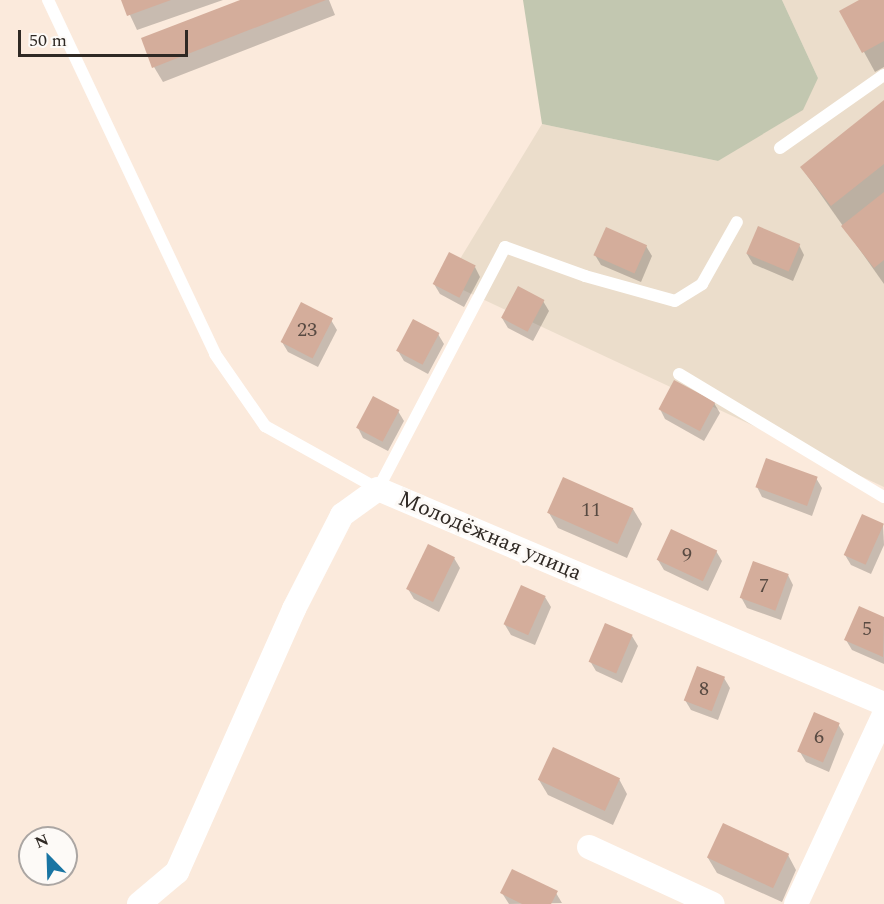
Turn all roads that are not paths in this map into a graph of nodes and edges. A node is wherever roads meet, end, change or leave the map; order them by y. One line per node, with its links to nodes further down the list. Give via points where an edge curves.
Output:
1 (48, 0): 6 (lane, via 215,354 265,426)
2 (884, 75): 3 (lane)
3 (780, 148)
4 (737, 222): 6 (lane, via 702,284 675,301 585,276 504,247)
5 (679, 374): 7 (lane)
6 (378, 489): 8 (street, Молодёжная улица); 11 (street, Молодёжная улица, via 342,515 294,609 177,872)
7 (884, 496)
8 (884, 704)
9 (884, 714): 13 (street)
10 (589, 847): 12 (street)
11 (139, 904)
12 (713, 904)
13 (796, 904)

